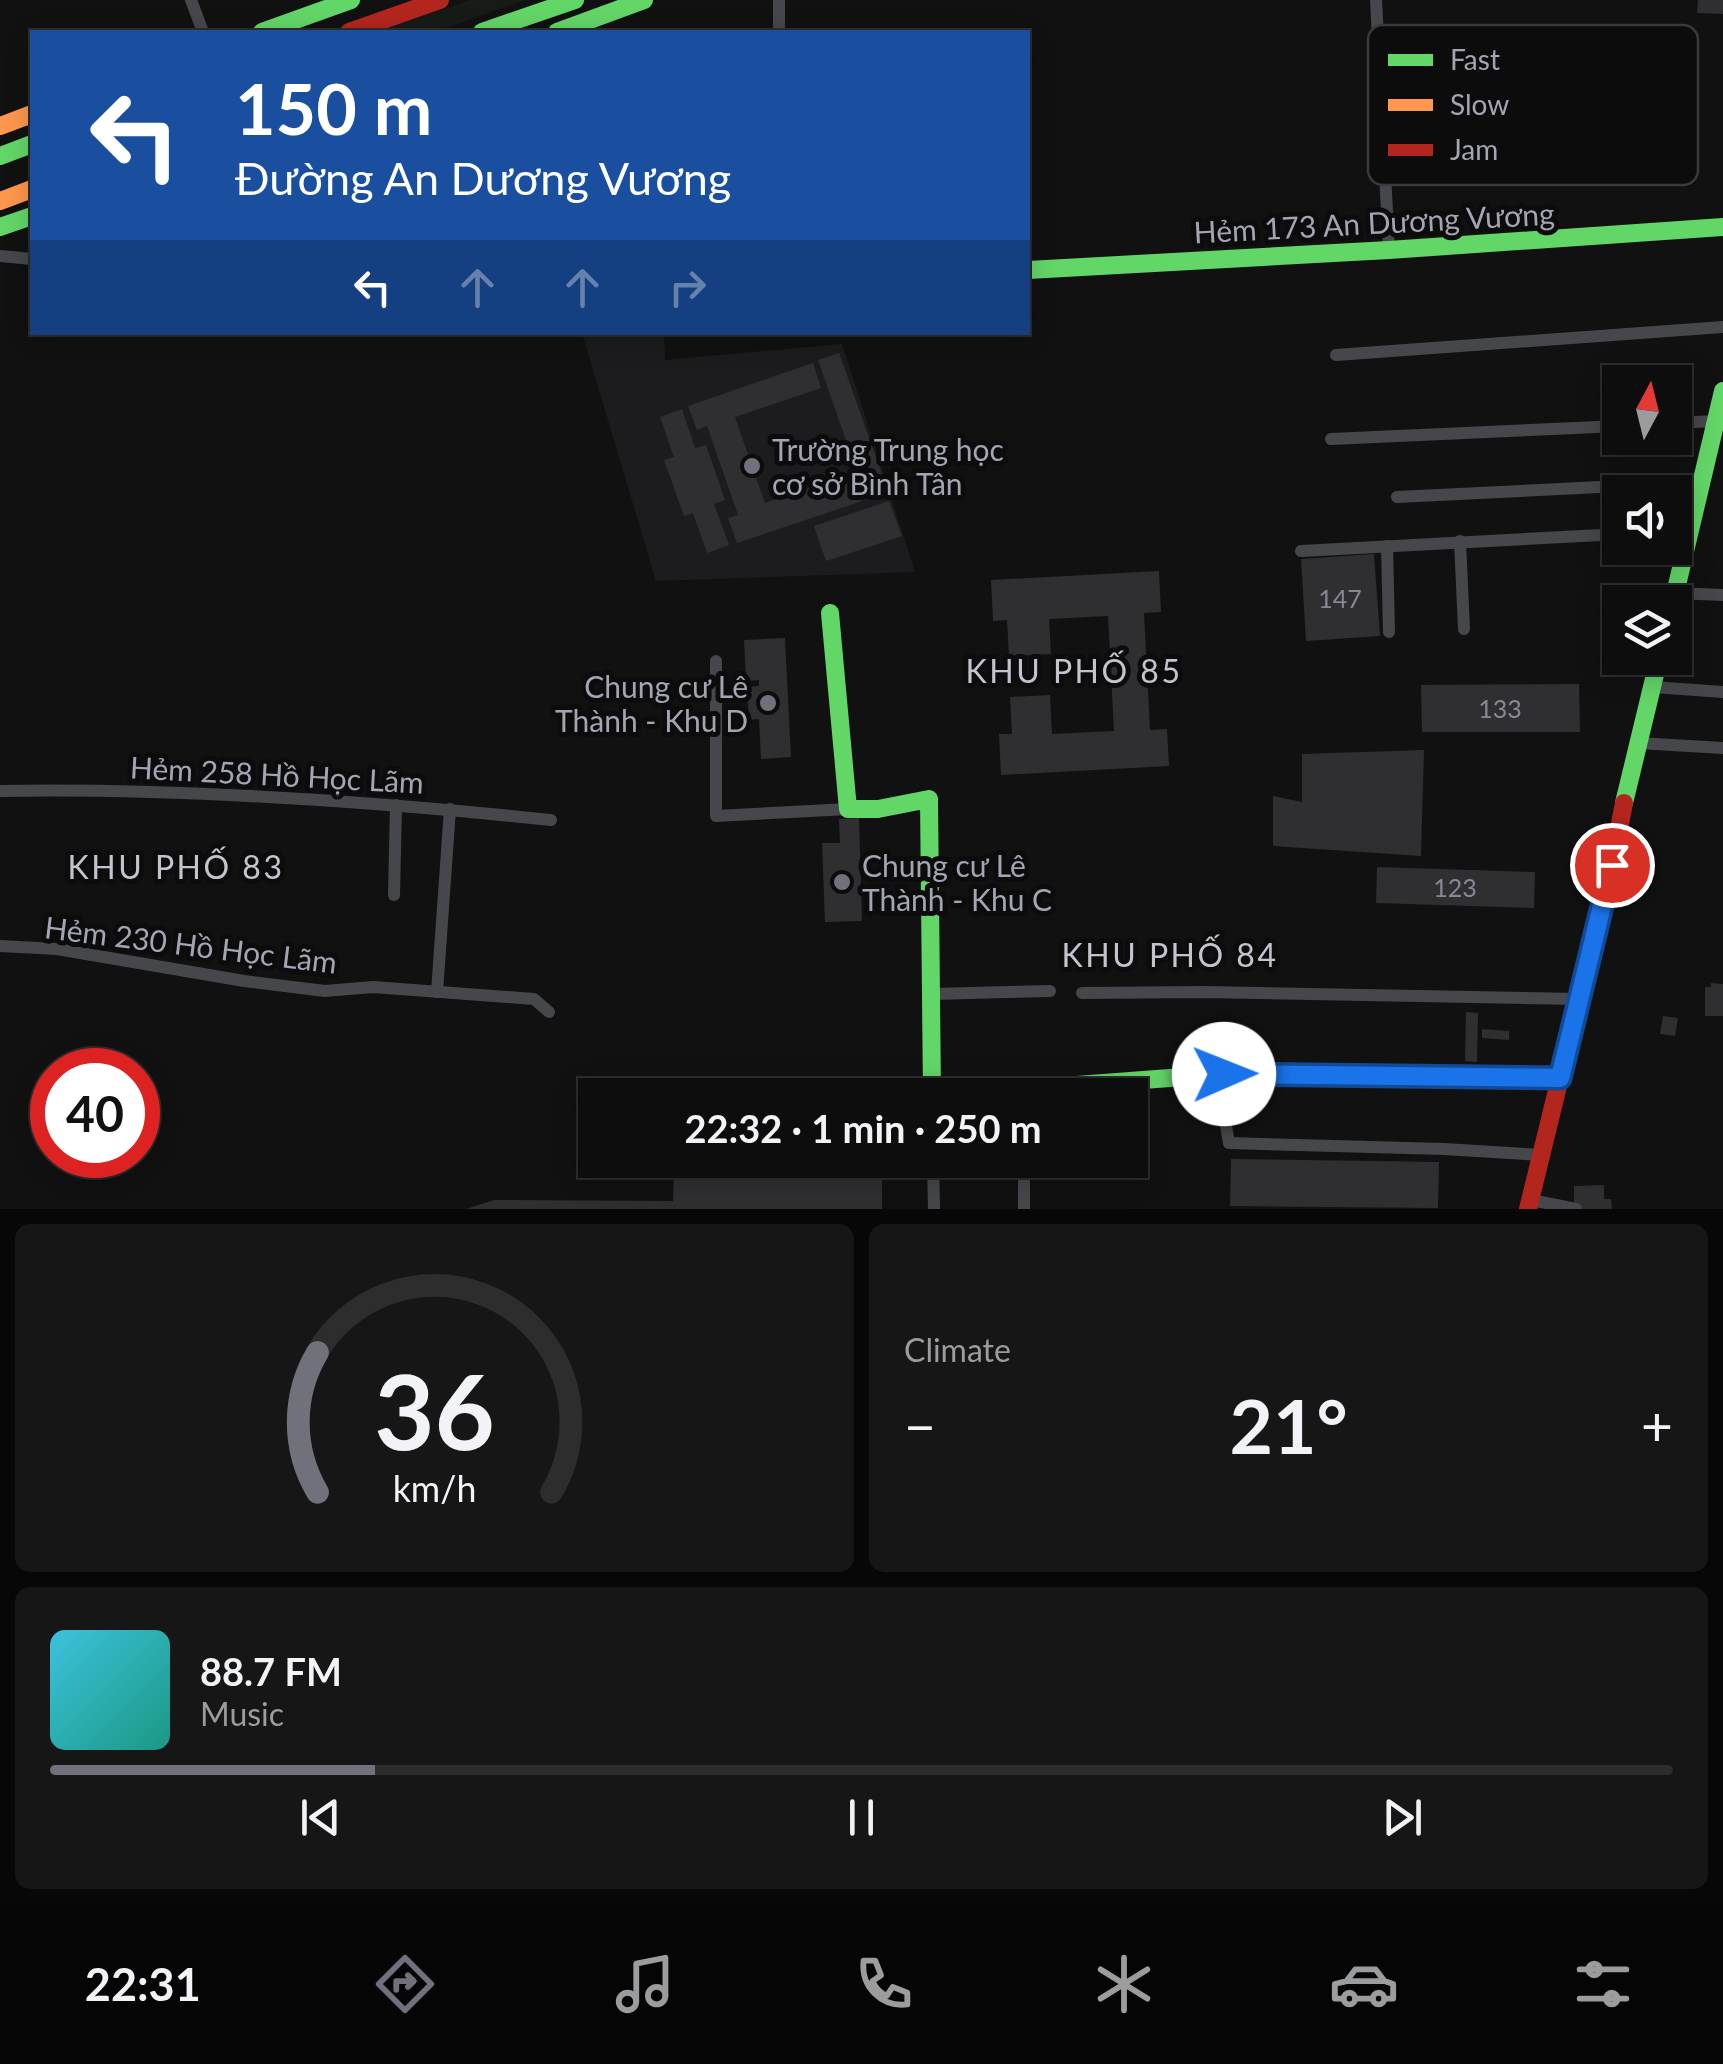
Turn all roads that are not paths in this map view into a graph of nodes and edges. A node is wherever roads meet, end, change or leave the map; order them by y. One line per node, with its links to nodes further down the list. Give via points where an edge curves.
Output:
1 (191, 0): 9 (street)
2 (351, 0): 10 (main road)
3 (440, 0): 11 (main road)
4 (575, 0): 12 (main road)
5 (644, 0): 13 (main road)
6 (779, 0): 14 (street)
7 (1376, 0): 8 (street)
8 (1377, 25)
9 (202, 30)
10 (268, 30)
11 (355, 30)
12 (488, 30)
13 (562, 30)
14 (779, 30)
15 (30, 115): 16 (main road)
16 (0, 126)
17 (30, 145): 18 (main road)
18 (0, 156)
19 (1386, 185): 25 (street)
20 (30, 191): 21 (main road)
21 (0, 201)
22 (30, 217): 23 (main road)
23 (0, 228)
24 (1723, 228): 25 (main road, Hẻm 173 An Dương Vương)
25 (1389, 250): 28 (main road, Hẻm 173 An Dương Vương)
26 (0, 256): 27 (street)
27 (30, 260)
28 (1030, 270)
29 (1723, 326): 30 (street)
30 (1336, 355)
31 (1720, 407): 32 (street); 35 (main road)
32 (1692, 417)
33 (1602, 427): 34 (street)
34 (1331, 439)
35 (1701, 482): 36 (street); 37 (main road)
36 (1397, 497)
37 (1692, 506)
38 (1602, 535): 39 (street)
39 (1460, 542): 40 (street); 45 (street)
40 (1386, 546): 41 (street); 46 (street)
41 (1301, 551)
42 (1723, 595): 43 (street)
43 (1692, 597)
44 (830, 613): 56 (main road)
45 (1464, 628)
46 (1389, 632)
47 (716, 661): 56 (street, via 716,816)
48 (1655, 675): 49 (main road)
49 (1653, 687): 50 (street); 51 (main road)
50 (1723, 692)
51 (1638, 743): 52 (street); 64 (main road)
52 (1723, 748)
53 (0, 791): 54 (street, Hẻm 258 Hồ Học Lãm)
54 (396, 805): 55 (street, Hẻm 258 Hồ Học Lãm); 58 (street)
55 (450, 809): 57 (street, Hẻm 258 Hồ Học Lãm); 61 (street)
56 (848, 809): 63 (main road, via 929,799)
57 (551, 820)
58 (394, 895)
59 (0, 946): 61 (street, Hẻm 230 Hồ Học Lãm, via 325,992)
60 (1050, 991): 63 (street)
61 (437, 992): 65 (street, Hẻm 230 Hồ Học Lãm, via 534,998)
62 (1082, 993): 64 (street)
63 (932, 994): 67 (main road)
64 (1578, 998): 68 (main road)
65 (549, 1012)
66 (1224, 1074): 68 (main road); 69 (main road); 70 (street, via 1229,1143)
67 (932, 1078)
68 (1560, 1078): 70 (main road)
69 (1148, 1081)
70 (1542, 1154): 73 (main road)
71 (933, 1178): 74 (street)
72 (1024, 1178): 75 (street)
73 (1530, 1204): 76 (street)
74 (934, 1209)
75 (1024, 1209)
76 (1576, 1209)

